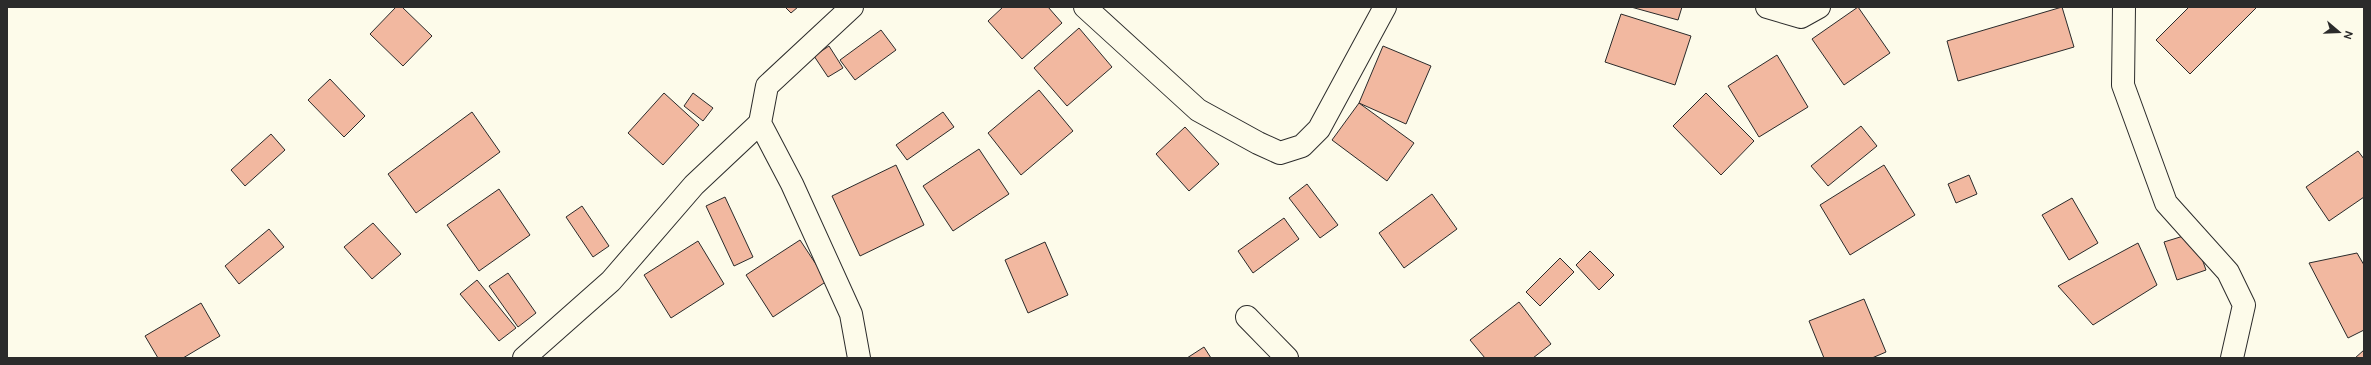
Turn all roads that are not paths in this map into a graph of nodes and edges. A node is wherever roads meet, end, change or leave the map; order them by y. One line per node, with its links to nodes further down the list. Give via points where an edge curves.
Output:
1 (852, 7): 7 (street, via 767,86)
2 (1085, 7): 3 (street, via 1198,110 1258,144 1280,153 1302,146 1319,129)
3 (1385, 7)
4 (1767, 7): 5 (street, via 1801,17)
5 (1819, 7)
6 (2124, 7): 12 (street, via 2123,85 2166,203 2228,272 2244,305)
7 (760, 123): 9 (street, via 694,185 611,281); 10 (street, via 792,184 851,314)
8 (1247, 317): 11 (street)
9 (524, 358)
10 (859, 358)
11 (1287, 358)
12 (2232, 358)

